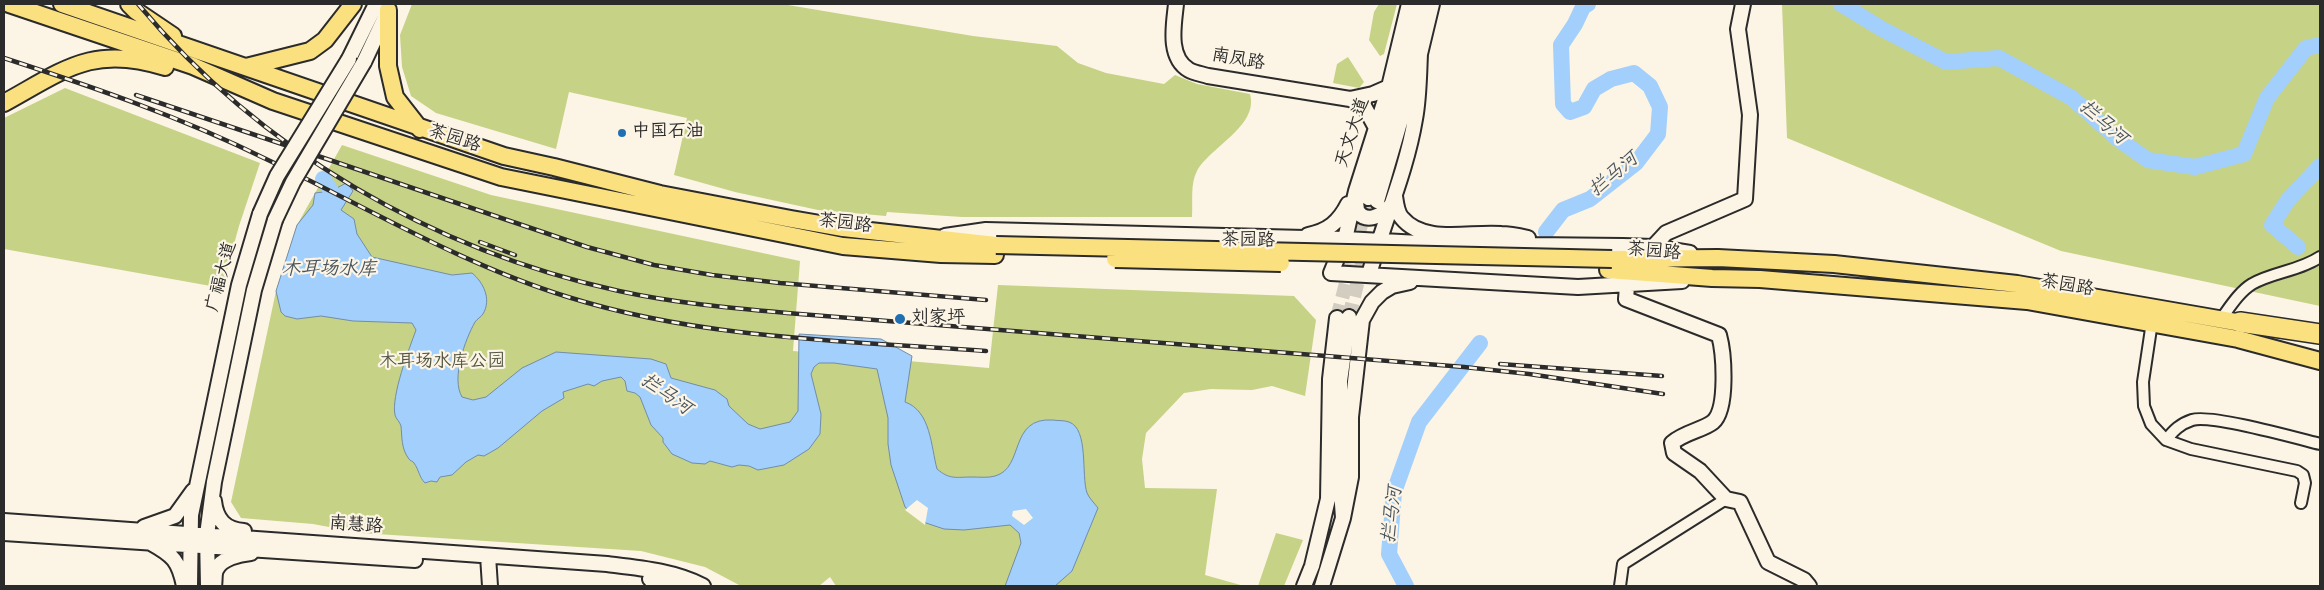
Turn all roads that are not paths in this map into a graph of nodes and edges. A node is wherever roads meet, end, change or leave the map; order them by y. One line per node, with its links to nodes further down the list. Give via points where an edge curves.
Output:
1 (9, 4): 16 (main road, 茶园路, via 193,66)
2 (62, 4): 11 (main road, 茶园路)
3 (128, 4): 11 (main road)
4 (353, 4): 13 (main road, via 325,40 310,51)
5 (1176, 4): 15 (main road, 南凤路, via 1173,37 1178,57 1188,70)
6 (1409, 4): 14 (main road, 天文大道)
7 (1422, 4): 21 (main road, 天文大道)
8 (1432, 4): 12 (main road, 天文大道)
9 (1743, 4): 28 (main road, via 1738,29 1750,115 1745,198 1666,233)
10 (385, 6): 18 (main road, via 388,66 395,97); 47 (main road, 广福大道, bridge, via 364,62 292,182 275,220 254,290); 48 (main road, 广福大道, bridge, via 277,176 260,214 238,285)
11 (194, 50): 13 (main road, 茶园路)
12 (1420, 54): 20 (main road, 天文大道, via 1416,119); 21 (main road, 天文大道)
13 (246, 67): 18 (main road, 茶园路)
14 (1389, 87): 15 (main road); 19 (main road, 天文大道)
15 (1350, 99): 19 (main road, via 1364,106)
16 (273, 101): 17 (main road, via 160,65 132,58 108,58 76,63); 29 (main road, 茶园路, via 501,177 834,245 941,254)
17 (4, 103)
18 (420, 128): 22 (main road, 茶园路, via 504,156 660,194 843,228)
19 (1376, 128): 21 (main road, 天文大道)
20 (1395, 196): 21 (main road, via 1387,211 1379,217 1361,214 1357,209); 25 (main road, 天文大道); 27 (main road, via 1400,218 1423,232 1501,234)
21 (1367, 197): 23 (main road, via 1328,228); 24 (main road, 天文大道)
22 (939, 237): 23 (main road, 茶园路, via 986,230); 29 (main road, 茶园路)
23 (1284, 239): 24 (main road, 茶园路)
24 (1345, 239): 25 (main road, 茶园路); 33 (main road, 天文大道)
25 (1378, 241): 26 (main road, 茶园路); 34 (main road, 天文大道)
26 (1438, 244): 27 (main road, 茶园路); 36 (main road, via 1418,251 1415,258 1419,272)
27 (1577, 245): 28 (main road, 茶园路)
28 (1653, 247): 31 (main road, 茶园路)
29 (996, 250): 32 (main road, 茶园路, bridge)
30 (2320, 257): 39 (street, via 2253,284 2241,293)
31 (1718, 258): 32 (main road, 茶园路); 39 (main road, 茶园路, via 1834,264 2016,284)
32 (1610, 264): 35 (main road, 茶园路)
33 (1331, 273): 34 (main road, 茶园路)
34 (1369, 275): 36 (main road, 茶园路)
35 (1712, 278): 37 (main road, 茶园路); 40 (main road, 茶园路, via 1760,278 2027,301)
36 (1434, 279): 37 (main road, 茶园路, via 1578,287); 38 (main road, via 1392,286)
37 (1626, 286): 49 (main road, via 1626,299 1719,335 1723,351 1722,407 1714,422 1672,443 1674,452 1700,471)
38 (1349, 318): 67 (main road, via 1330,379 1328,499); 68 (main road, via 1340,381 1343,518)
39 (2221, 319): 41 (main road, 茶园路)
40 (2152, 322): 44 (main road, 茶园路, via 2238,339); 45 (street, via 2143,382 2144,406 2151,424)
41 (2240, 322): 42 (highway); 43 (main road, 茶园路)
42 (2320, 334)
43 (2320, 342)
44 (2320, 361)
45 (2166, 440): 46 (street, via 2177,426 2194,419 2220,420); 50 (street, via 2191,449 2296,471 2303,475)
46 (2320, 444)
47 (214, 482): 55 (main road, 广福大道); 57 (main road, via 217,516 229,528)
48 (197, 484): 52 (main road, via 175,516); 54 (main road, 广福大道)
49 (1726, 499): 69 (street, via 1623,564); 70 (main road, via 1740,502 1768,562 1804,580)
50 (2301, 503)
51 (4, 521): 52 (main road, 南慧路)
52 (136, 530): 54 (main road, 南慧路)
53 (4, 534): 56 (main road, 南慧路)
54 (190, 539): 55 (main road, 南慧路); 56 (main road, 南慧路); 61 (main road, 广福大道)
55 (206, 540): 57 (main road, 南慧路); 58 (main road, 南慧路); 62 (main road, 广福大道)
56 (148, 541): 60 (main road, via 174,558)
57 (333, 545): 59 (main road, 南慧路)
58 (290, 551): 59 (main road, 南慧路); 63 (main road, via 240,554 223,562 216,570)
59 (488, 561): 64 (main road); 65 (main road, 南慧路, via 631,577); 66 (main road, 南慧路, via 649,569 690,579)
60 (184, 586)
61 (190, 586)
62 (208, 586)
63 (214, 586)
64 (490, 586)
65 (677, 586)
66 (703, 586)
67 (1304, 586)
68 (1322, 586)
69 (1620, 586)
70 (1808, 586)

